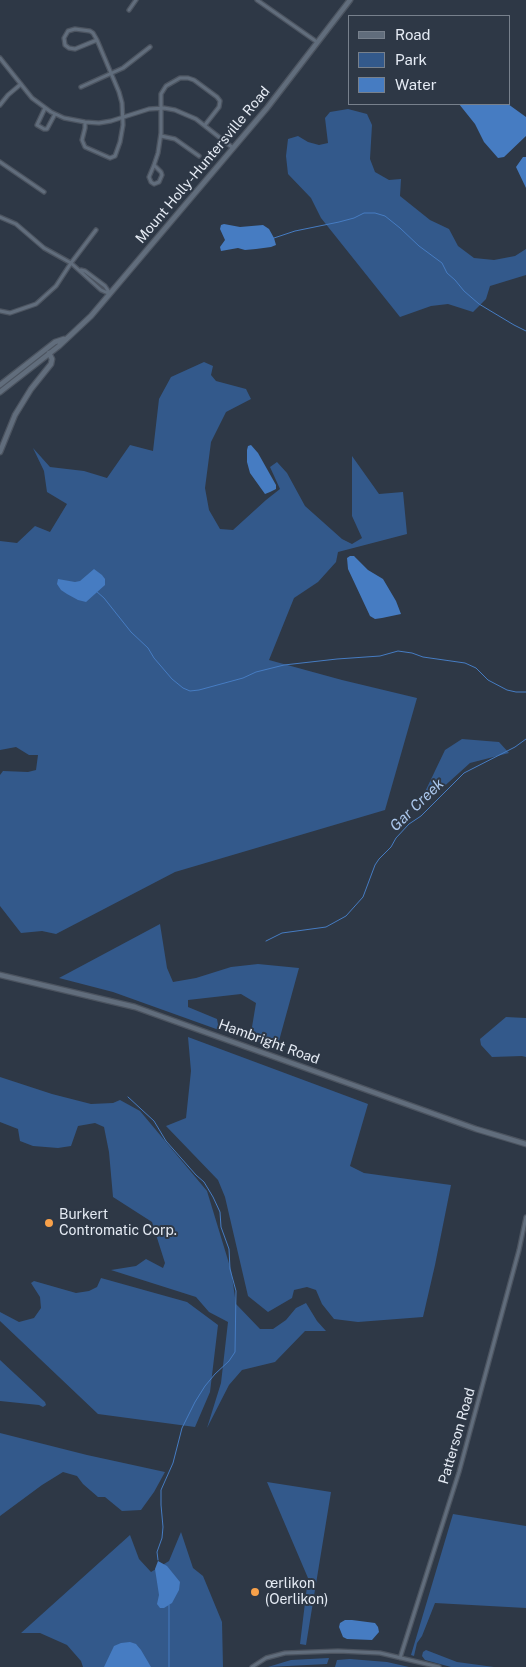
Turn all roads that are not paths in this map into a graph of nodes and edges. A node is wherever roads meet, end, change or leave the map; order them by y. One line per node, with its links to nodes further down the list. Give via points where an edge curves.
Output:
1 (136, 0): 4 (street)
2 (257, 0): 6 (street)
3 (350, 0): 6 (main road, Mount Holly-Huntersville Road)
4 (129, 10)
5 (97, 40): 5 (street, via 94,33 75,29 66,33 64,42 72,50); 9 (street)
6 (317, 42): 20 (main road, Mount Holly-Huntersville Road)
7 (150, 47): 9 (street)
8 (0, 58): 10 (street)
9 (111, 74): 11 (street); 16 (street)
10 (21, 84): 12 (street); 13 (street)
11 (81, 87)
12 (0, 105)
13 (45, 108): 15 (street); 15 (street, via 37,125 47,129)
14 (161, 108): 16 (street); 18 (street, via 185,113); 18 (street, via 161,94 166,86 180,78 191,79 220,101 220,107); 19 (street)
15 (55, 114): 17 (street)
16 (124, 117): 17 (street); 17 (street, via 120,142 112,158 84,145)
17 (85, 122)
18 (205, 126): 20 (street)
19 (161, 136): 21 (street, via 175,139); 23 (street)
20 (233, 148): 28 (main road, Mount Holly-Huntersville Road)
21 (199, 156)
22 (0, 162): 24 (street)
23 (154, 165): 23 (street, via 150,177 154,184 162,175)
24 (44, 192)
25 (0, 217): 27 (street, via 16,224 44,248)
26 (96, 230): 27 (street)
27 (71, 263): 28 (street); 29 (street, via 56,286 36,304 10,313)
28 (110, 294): 30 (main road, Mount Holly-Huntersville Road)
29 (0, 311)
30 (66, 338): 31 (main road, Mount Holly-Huntersville Road); 32 (main road, Mount Holly-Huntersville Road, via 55,342)
31 (49, 353): 33 (main road, Mount Holly-Huntersville Road); 34 (main road, via 51,364 15,415)
32 (0, 385)
33 (0, 392)
34 (0, 452)
35 (0, 975): 36 (main road, Hambright Road, via 135,1006)
36 (526, 1144)
37 (526, 1217): 38 (street, Patterson Road, via 459,1472)
38 (400, 1658): 39 (street, via 354,1651 294,1652 272,1656); 40 (street)
39 (252, 1667)
40 (439, 1667)

